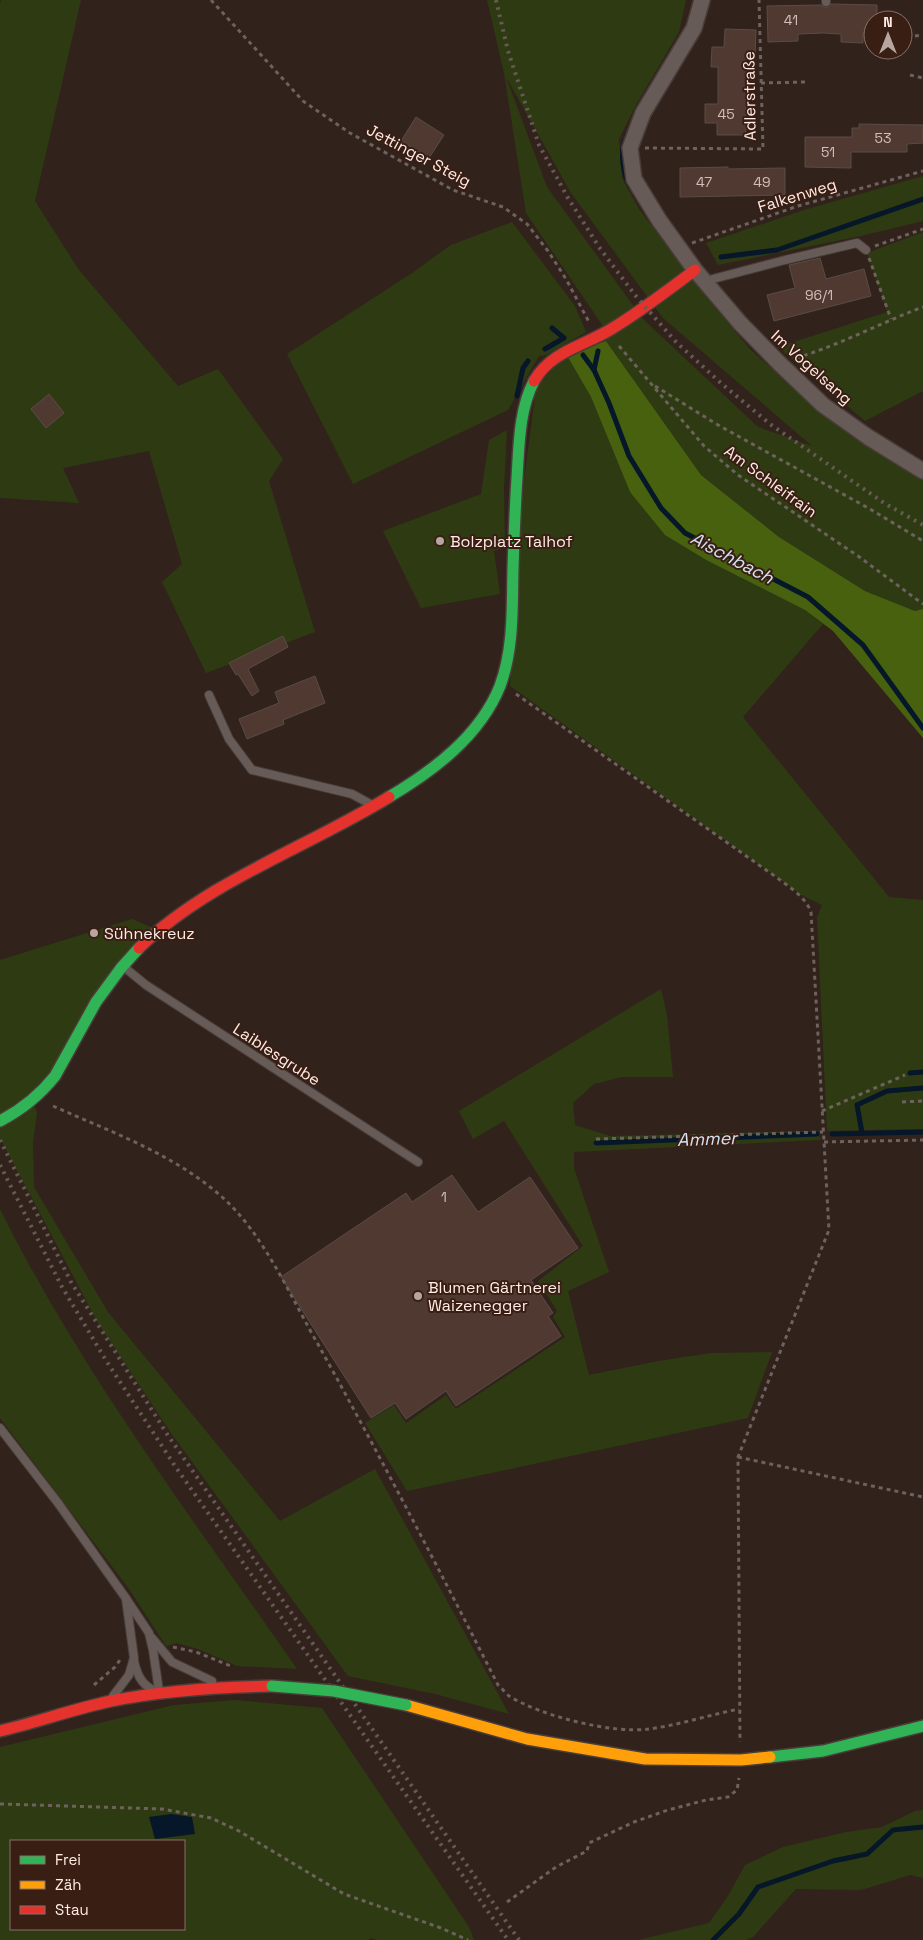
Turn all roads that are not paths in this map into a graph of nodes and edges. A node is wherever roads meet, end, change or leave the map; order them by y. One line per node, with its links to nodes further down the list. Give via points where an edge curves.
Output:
1 (702, 0): 3 (street, Im Vogelsang, via 694,28 644,113 630,148 634,178 659,220)
2 (866, 250): 3 (lane, via 857,243)
3 (700, 276): 4 (street, Im Vogelsang, via 778,363 823,405); 6 (street, via 607,332 553,358 541,369 527,396 521,427 510,638 501,684 470,735 451,755)
4 (923, 471)
5 (209, 695): 6 (lane, via 229,739 252,770 352,794)
6 (374, 806): 7 (street, via 197,905 164,927)
7 (123, 966): 8 (street, via 89,1014 55,1077 36,1099); 9 (lane, Laiblesgrube)
8 (0, 1121)
9 (418, 1162)
10 (0, 1428): 11 (lane)
11 (125, 1597): 12 (lane); 13 (lane)
12 (148, 1633): 14 (lane, via 172,1662); 15 (lane)
13 (134, 1658): 15 (lane, via 137,1673 146,1686); 16 (lane, via 129,1675)
14 (226, 1686): 15 (street); 17 (street, bridge, via 334,1691 406,1705 527,1740 645,1758 740,1760 822,1751)
15 (159, 1693): 16 (street)
16 (109, 1702): 18 (street)
17 (923, 1726)
18 (0, 1731)

